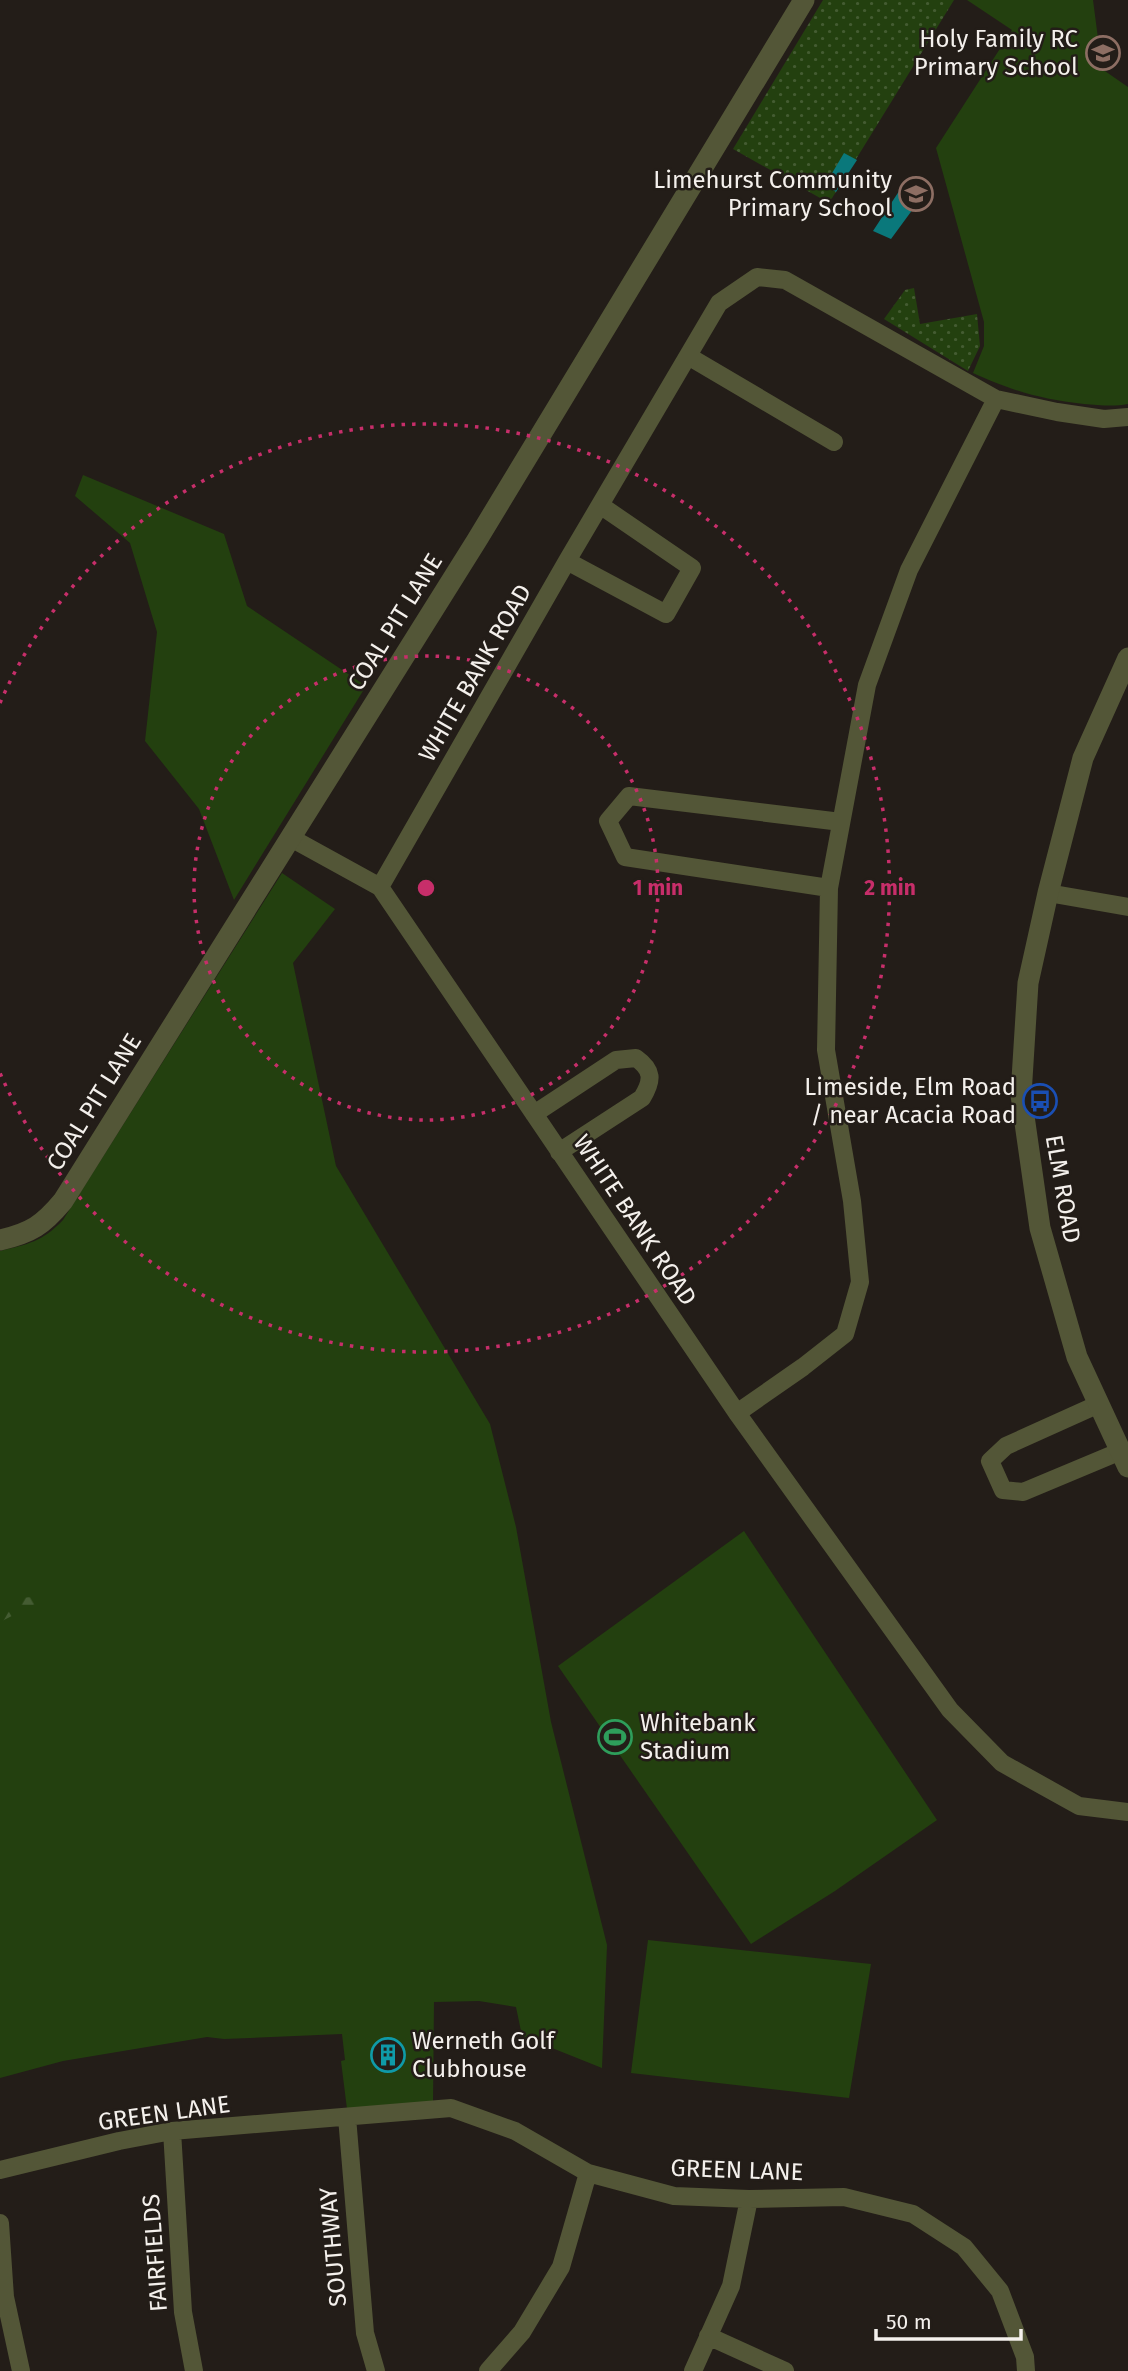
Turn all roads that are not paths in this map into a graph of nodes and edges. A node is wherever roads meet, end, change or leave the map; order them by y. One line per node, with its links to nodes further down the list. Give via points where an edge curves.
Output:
1 (804, 0): 10 (street, COAL PIT LANE, via 477,540)
2 (688, 356): 3 (street, WHITE BANK ROAD, via 719,303 757,277 785,280); 5 (street); 6 (street, WHITE BANK ROAD)
3 (996, 400): 4 (street, WHITE BANK ROAD, via 1093,417); 9 (street, via 909,570 867,685)
4 (1128, 417)
5 (834, 442)
6 (600, 505): 7 (street, WHITE BANK ROAD); 7 (street, via 692,568 667,614)
7 (567, 561): 11 (street, WHITE BANK ROAD)
8 (1128, 658): 13 (street, ELM ROAD, via 1083,758)
9 (841, 822): 12 (street); 12 (street, via 629,796 608,821 625,857)
10 (290, 838): 11 (street); 17 (street, COAL PIT LANE, via 63,1201 46,1221 24,1234)
11 (380, 887): 15 (street, WHITE BANK ROAD)
12 (829, 888): 19 (street, via 826,1050 852,1201 860,1282 845,1334)
13 (1048, 893): 14 (street); 18 (street, ELM ROAD, via 1028,983 1021,1095 1040,1228 1077,1357)
14 (1128, 907)
15 (534, 1114): 16 (street, WHITE BANK ROAD); 16 (street, via 617,1060 636,1058 647,1066 648,1089 642,1098)
16 (559, 1152): 19 (street, WHITE BANK ROAD)
17 (0, 1240)
18 (1099, 1404): 20 (street, ELM ROAD); 20 (street, ELM ROAD, via 1006,1447 990,1461 994,1471 1003,1490 1023,1492)
19 (737, 1413): 21 (street, WHITE BANK ROAD, via 934,1688 1002,1763 1079,1806)
20 (1124, 1459)
21 (1128, 1812)
22 (347, 2117): 23 (street, GREEN LANE); 25 (street, GREEN LANE, via 451,2108 515,2131); 31 (street, SOUTHWAY, via 365,2333)
23 (172, 2132): 24 (street, GREEN LANE); 30 (street, FAIRFIELDS, via 183,2312)
24 (0, 2170)
25 (588, 2173): 26 (street, GREEN LANE, via 674,2196); 32 (street, via 561,2267 522,2332)
26 (749, 2199): 28 (street, via 731,2286); 35 (street, GREEN LANE, via 844,2197 913,2214 964,2247 1000,2291)
27 (0, 2223): 29 (street, via 5,2297)
28 (708, 2336): 33 (street); 34 (street)
29 (21, 2371)
30 (194, 2371)
31 (376, 2371)
32 (488, 2371)
33 (692, 2371)
34 (785, 2371)
35 (1026, 2371)

